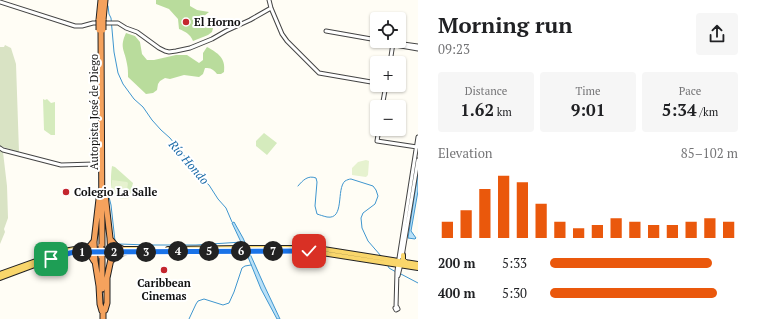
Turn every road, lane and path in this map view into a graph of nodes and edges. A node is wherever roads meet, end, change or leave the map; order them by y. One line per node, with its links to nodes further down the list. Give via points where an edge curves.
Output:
1 (103, 0): 5 (highway, Autopista José de Diego, bridge)
2 (269, 0): 4 (street)
3 (0, 2): 4 (street, via 77,26 93,23 121,24 169,52 190,48 212,39)
4 (272, 8): 10 (street, via 287,41 319,73)
5 (101, 30): 17 (highway, Autopista José de Diego); 20 (highway)
6 (326, 31): 7 (street)
7 (370, 39)
8 (406, 46): 9 (street)
9 (418, 48)
10 (370, 82)
11 (378, 136): 13 (street, via 377,141)
12 (418, 137): 13 (street)
13 (417, 147): 30 (street)
14 (0, 148): 16 (street, via 61,165)
15 (418, 160): 30 (street)
16 (94, 164)
17 (102, 184): 18 (highway); 19 (highway); 20 (highway, Autopista José de Diego)
18 (94, 238): 21 (highway, via 93,243); 22 (highway)
19 (110, 238): 23 (highway); 24 (highway, via 114,245)
20 (103, 246): 25 (highway, Autopista José de Diego, bridge)
21 (82, 251): 22 (main road); 27 (highway, via 91,256); 32 (main road, via 69,249); 33 (main road)
22 (95, 251): 23 (main road); 27 (highway)
23 (111, 251): 24 (main road); 26 (highway)
24 (124, 251): 26 (highway); 30 (main road, via 309,247)
25 (103, 256): 35 (highway, Autopista José de Diego); 36 (highway)
26 (110, 262): 35 (highway)
27 (95, 264): 35 (highway)
28 (407, 264): 29 (main road); 30 (main road, via 402,267); 30 (main road, via 403,260); 31 (main road)
29 (418, 264)
30 (398, 265): 34 (street)
31 (418, 268)
32 (0, 274)
33 (0, 278)
34 (397, 308)
35 (103, 310): 36 (highway, Autopista José de Diego)
36 (103, 318)

